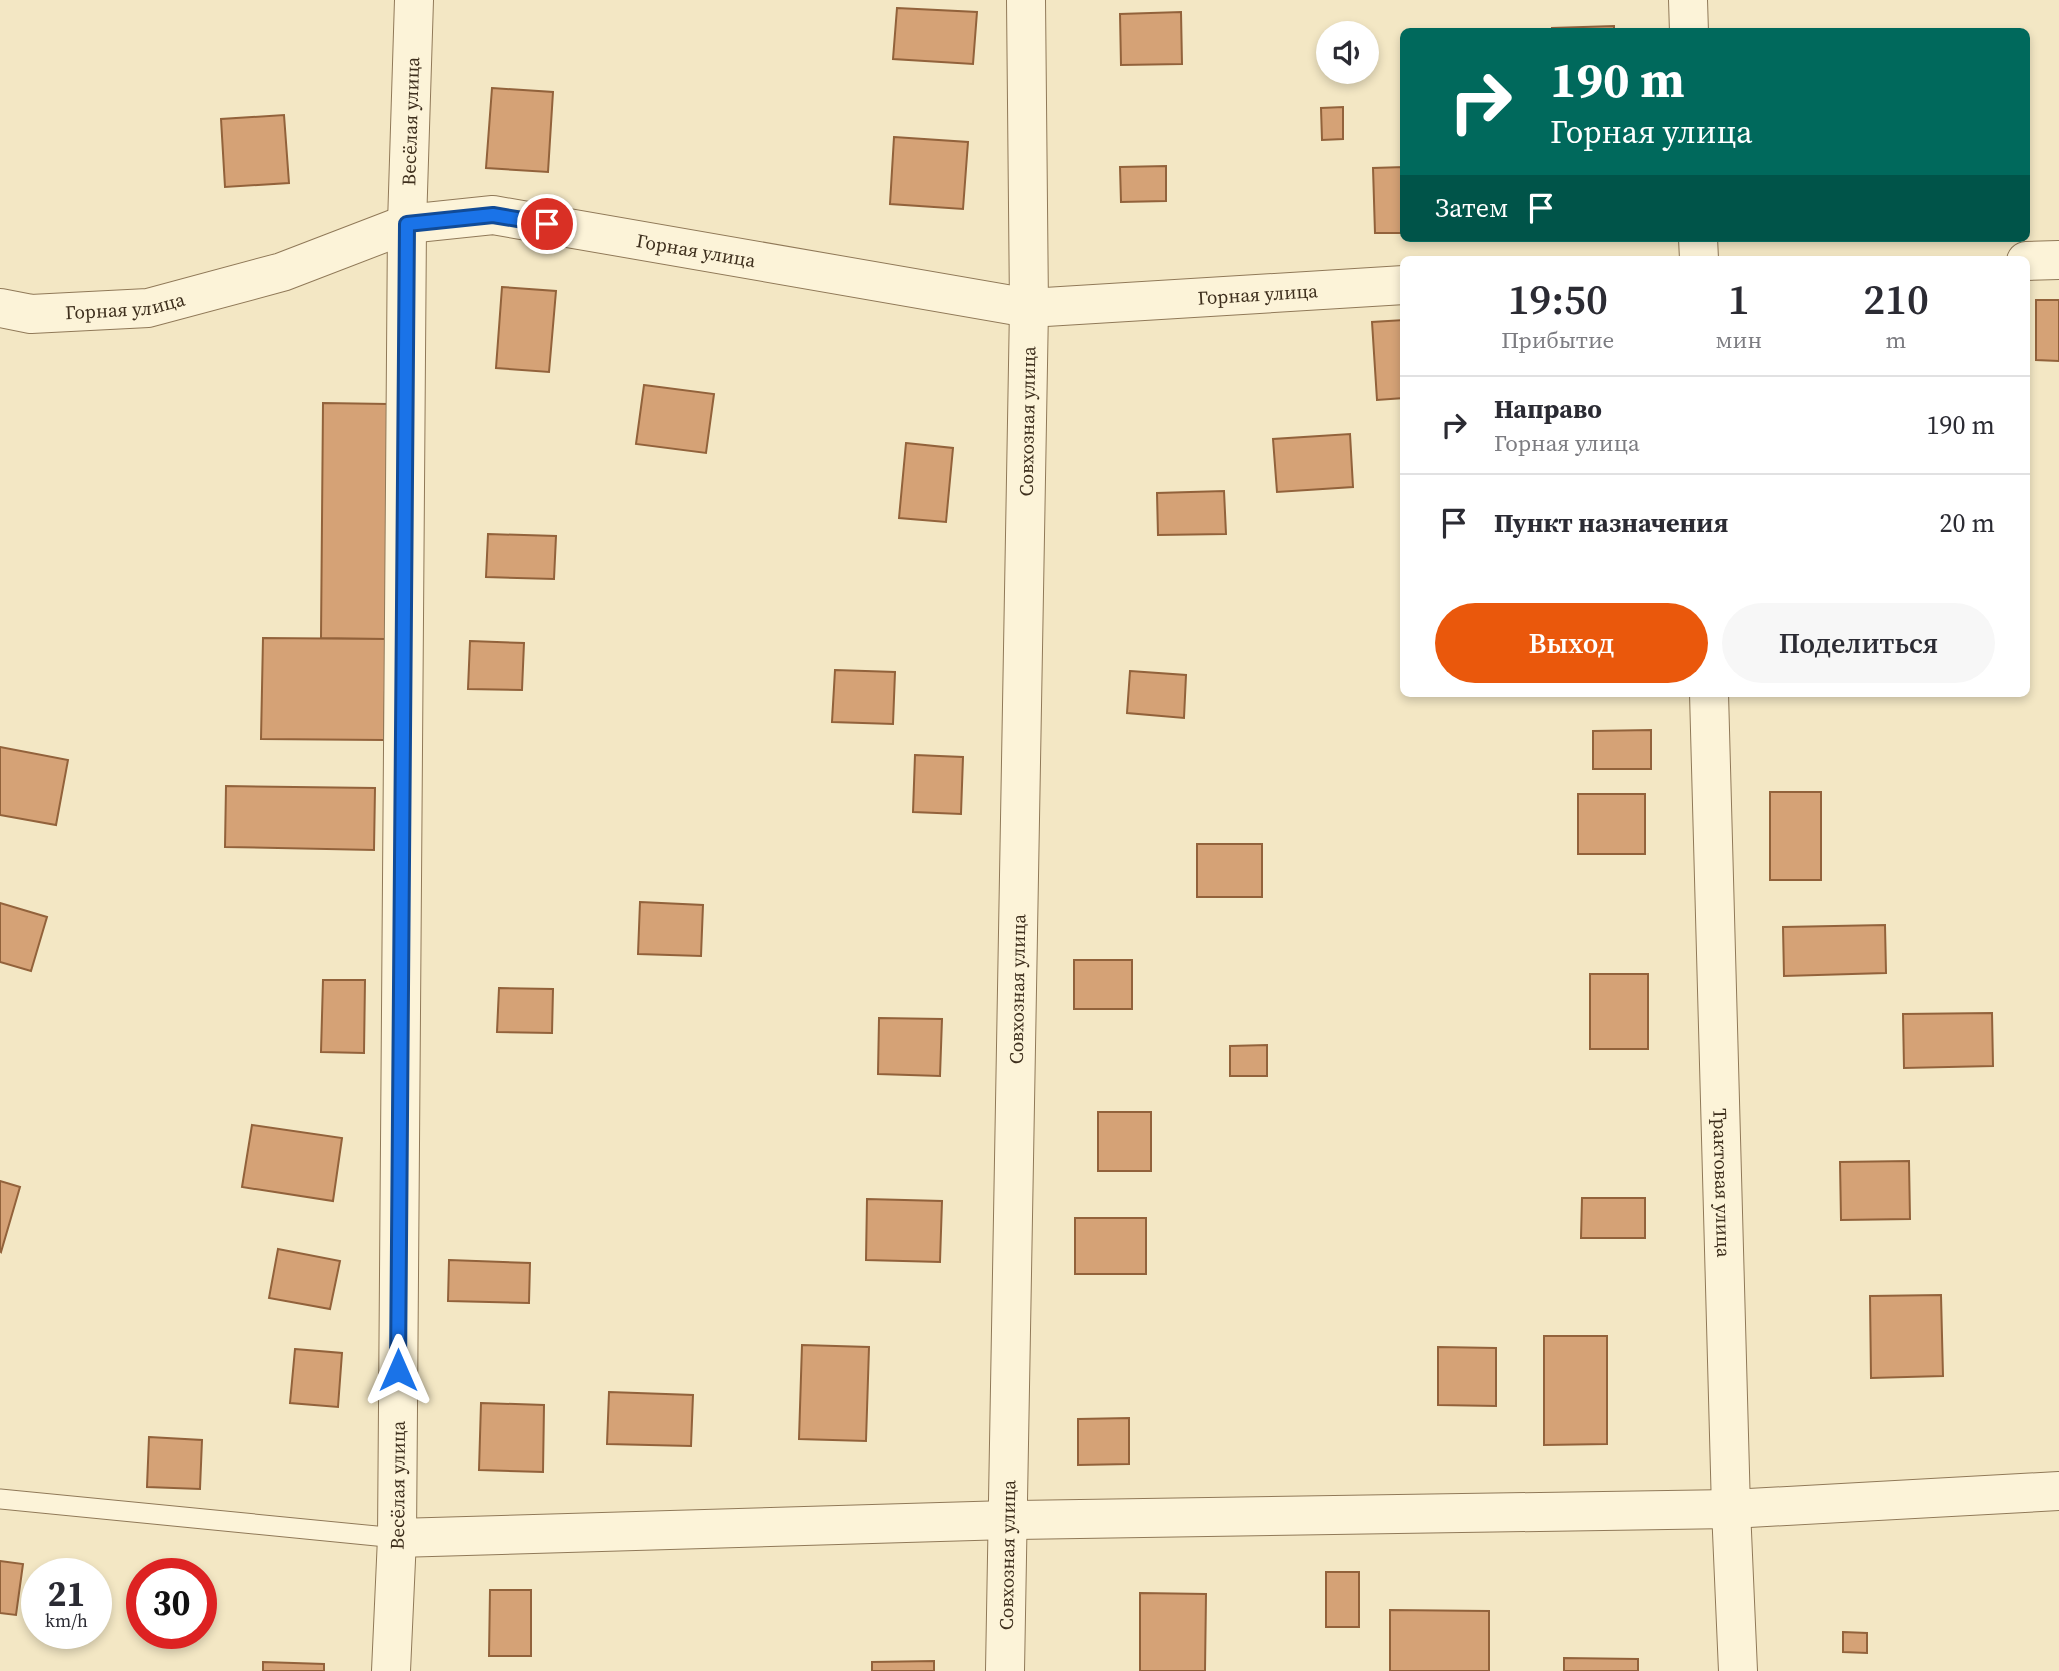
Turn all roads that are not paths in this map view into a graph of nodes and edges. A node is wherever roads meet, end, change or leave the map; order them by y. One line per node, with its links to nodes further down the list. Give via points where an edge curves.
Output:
1 (414, 0): 5 (street, Весёлая улица)
2 (1026, 0): 9 (street, Совхозная улица)
3 (1688, 0): 4 (street)
4 (1689, 28)
5 (407, 224): 9 (street, Горная улица, via 493,215); 10 (street, Горная улица, via 282,272 148,308 31,314); 16 (street, Весёлая улица)
6 (2059, 260): 7 (street)
7 (2030, 261)
8 (1400, 285): 9 (street, Горная улица)
9 (1030, 308): 15 (street, Совхозная улица)
10 (0, 309)
11 (1709, 697): 14 (street, Трактовая улица)
12 (2059, 1491): 14 (street)
13 (0, 1499): 16 (lane)
14 (1731, 1509): 15 (street); 19 (street, Трактовая улица)
15 (1008, 1520): 16 (street); 18 (street, Совхозная улица)
16 (397, 1538): 17 (street, Весёлая улица)
17 (391, 1671)
18 (1005, 1671)
19 (1738, 1671)

